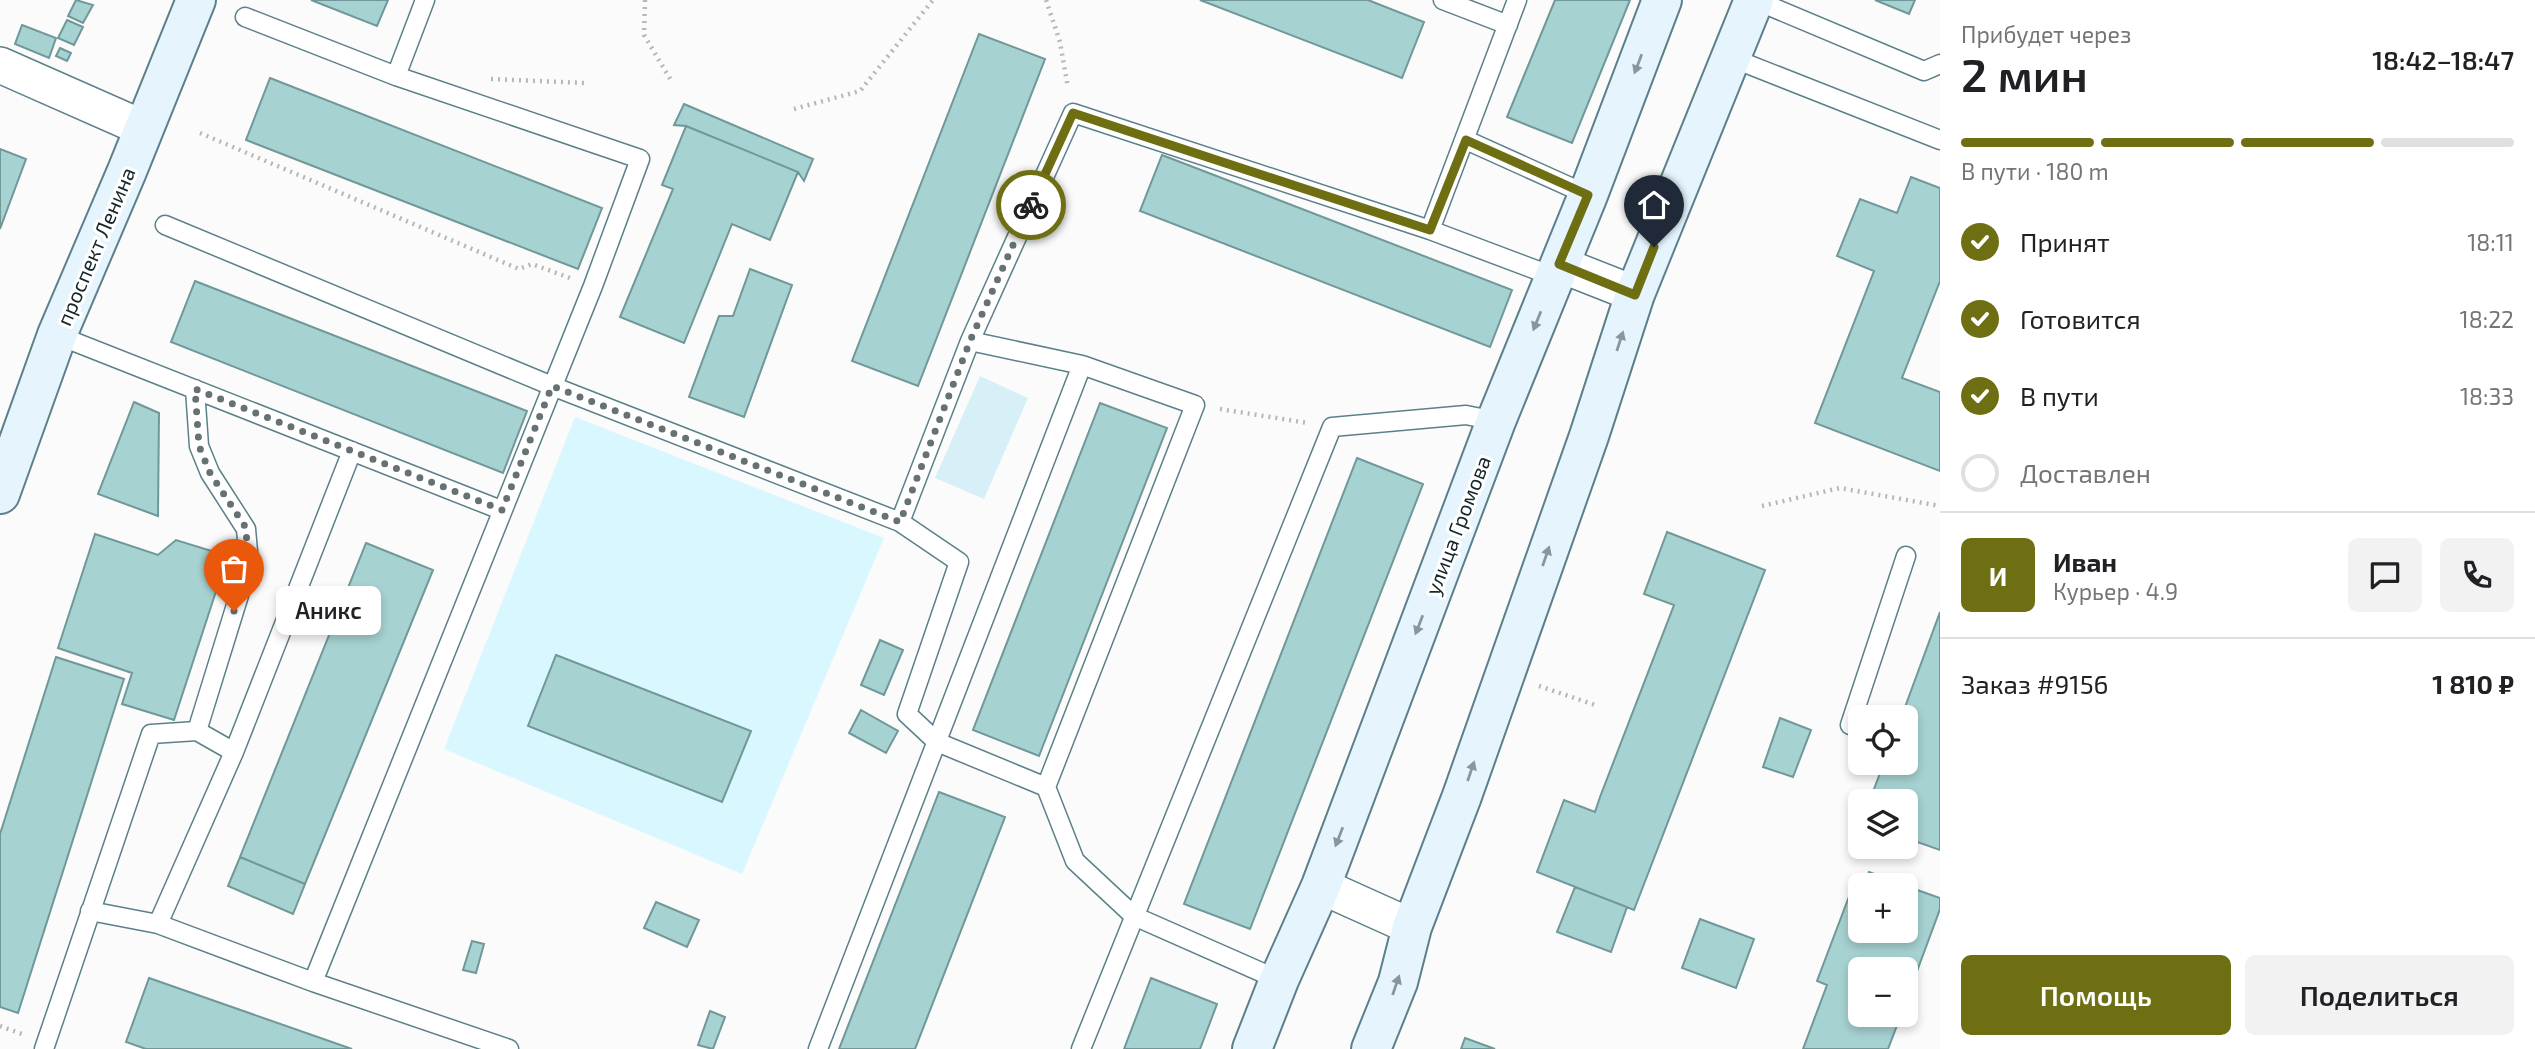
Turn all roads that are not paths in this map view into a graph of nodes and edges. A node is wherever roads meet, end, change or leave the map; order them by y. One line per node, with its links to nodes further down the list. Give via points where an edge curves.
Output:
1 (196, 0): 13 (street, проспект Ленина)
2 (425, 0): 12 (lane)
3 (1443, 0): 8 (lane)
4 (1517, 0): 8 (lane)
5 (1662, 0): 16 (street, улица Громова, one-way to 16)
6 (1754, 0): 9 (street); 10 (lane, via 1924,71)
7 (245, 17): 12 (lane)
8 (1508, 24): 14 (lane)
9 (1732, 58): 15 (lane); 20 (street)
10 (1940, 64)
11 (0, 65): 13 (street)
12 (396, 76): 24 (lane, via 640,159)
13 (145, 129): 21 (street, проспект Ленина)
14 (1466, 140): 16 (lane); 18 (lane)
15 (1940, 140)
16 (1588, 195): 19 (street, улица Громова)
17 (165, 225): 24 (lane)
18 (1430, 230): 19 (lane); 22 (lane, via 1073,113)
19 (1557, 271): 20 (street); 26 (street, улица Громова, one-way to 26)
20 (1635, 295): 41 (street, one-way to 20, via 1471,771)
21 (57, 335): 25 (lane); 28 (street, проспект Ленина)
22 (970, 341): 23 (lane); 30 (lane)
23 (1082, 365): 34 (lane); 36 (lane, via 1195,405)
24 (552, 386): 29 (lane); 30 (lane)
25 (195, 389): 27 (lane); 33 (lane, via 199,446 210,473 246,528 248,563)
26 (1496, 421): 37 (street, улица Громова, one-way to 37); 39 (lane, via 1466,415 1332,427)
27 (352, 450): 29 (lane); 35 (lane)
28 (0, 494)
29 (502, 510): 43 (lane)
30 (900, 522): 34 (lane, via 959,562 907,714)
31 (1906, 556): 32 (lane)
32 (1857, 705)
33 (197, 731): 35 (lane); 38 (lane, via 151,734)
34 (937, 741): 36 (lane); 47 (lane)
35 (234, 752): 40 (lane)
36 (1046, 787): 39 (lane, via 1074,861)
37 (1321, 886): 41 (street); 42 (street, улица Громова)
38 (90, 911): 40 (lane); 45 (lane)
39 (1134, 916): 42 (lane); 48 (lane)
40 (158, 924): 43 (lane)
41 (1412, 927): 50 (street, one-way to 41, via 1398,982)
42 (1279, 980): 49 (street, улица Громова)
43 (313, 982): 44 (lane)
44 (486, 1045): 46 (lane)
45 (44, 1049)
46 (509, 1049)
47 (818, 1049)
48 (1081, 1049)
49 (1252, 1049)
50 (1371, 1049)

